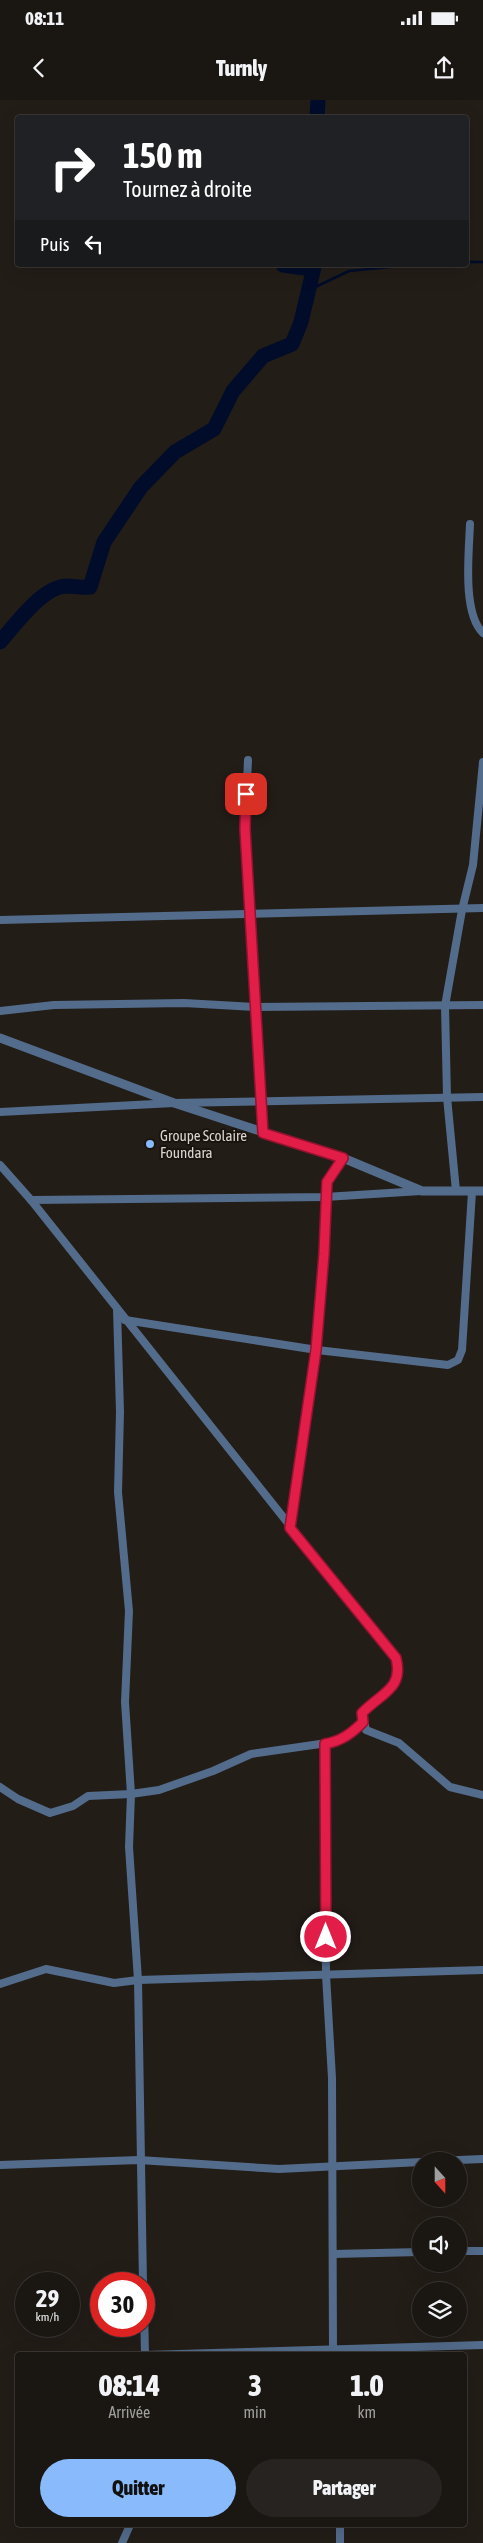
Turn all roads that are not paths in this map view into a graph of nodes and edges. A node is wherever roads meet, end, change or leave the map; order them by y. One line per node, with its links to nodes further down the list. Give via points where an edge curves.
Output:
1 (470, 524): 2 (street, via 468,573 471,604 477,628)
2 (483, 634)
3 (248, 760): 7 (street, via 245,829)
4 (483, 762): 6 (street, via 474,865)
5 (483, 908): 6 (street)
6 (462, 910): 7 (street); 10 (street)
7 (251, 913): 8 (street); 11 (street)
8 (0, 920)
9 (483, 1005): 10 (street)
10 (445, 1006): 11 (street); 15 (street)
11 (255, 1007): 12 (street, via 184,1003 54,1005); 16 (street)
12 (0, 1010)
13 (0, 1038): 17 (street)
14 (483, 1096): 15 (street)
15 (447, 1097): 16 (street); 23 (street)
16 (262, 1101): 17 (street); 19 (street)
17 (174, 1103): 18 (street); 19 (street)
18 (0, 1112)
19 (263, 1133): 20 (street)
20 (343, 1158): 22 (street); 26 (street, via 327,1182)
21 (0, 1165): 27 (street)
22 (422, 1191): 23 (street); 26 (street)
23 (456, 1191): 24 (street)
24 (472, 1192): 25 (street); 30 (street, via 462,1350 458,1360 448,1365)
25 (483, 1192)
26 (325, 1197): 27 (street); 30 (street)
27 (31, 1200): 28 (street)
28 (117, 1309): 29 (street); 35 (street, via 118,1492 129,1611 125,1702)
29 (125, 1320): 30 (street); 31 (street)
30 (316, 1350): 31 (street)
31 (290, 1528): 32 (street, via 396,1658 400,1672 397,1682 362,1713)
32 (363, 1722): 33 (street, via 344,1738); 36 (street, via 366,1730 399,1743 450,1787)
33 (325, 1744): 35 (street, via 251,1754 159,1790); 38 (street)
34 (0, 1786): 35 (street, via 18,1799 50,1813 73,1806 88,1796)
35 (131, 1794): 39 (street, via 129,1847)
36 (483, 1795)
37 (483, 1970): 38 (street)
38 (326, 1975): 39 (street); 46 (street, via 332,2078)
39 (138, 1980): 40 (street, via 114,1983 46,1970); 42 (street)
40 (0, 1984)
41 (483, 2159): 43 (street)
42 (139, 2160): 45 (street); 46 (street, via 279,2169); 51 (street)
43 (468, 2160)
44 (412, 2162): 46 (street)
45 (0, 2165)
46 (331, 2165): 50 (street)
47 (467, 2251): 48 (street)
48 (483, 2251)
49 (412, 2252): 50 (street)
50 (333, 2254): 55 (street)
51 (143, 2272)
52 (145, 2337): 54 (street)
53 (483, 2345): 55 (street)
54 (145, 2352)
55 (333, 2352)
56 (129, 2527): 58 (street)
57 (340, 2527): 59 (street)
58 (122, 2543)
59 (340, 2543)

